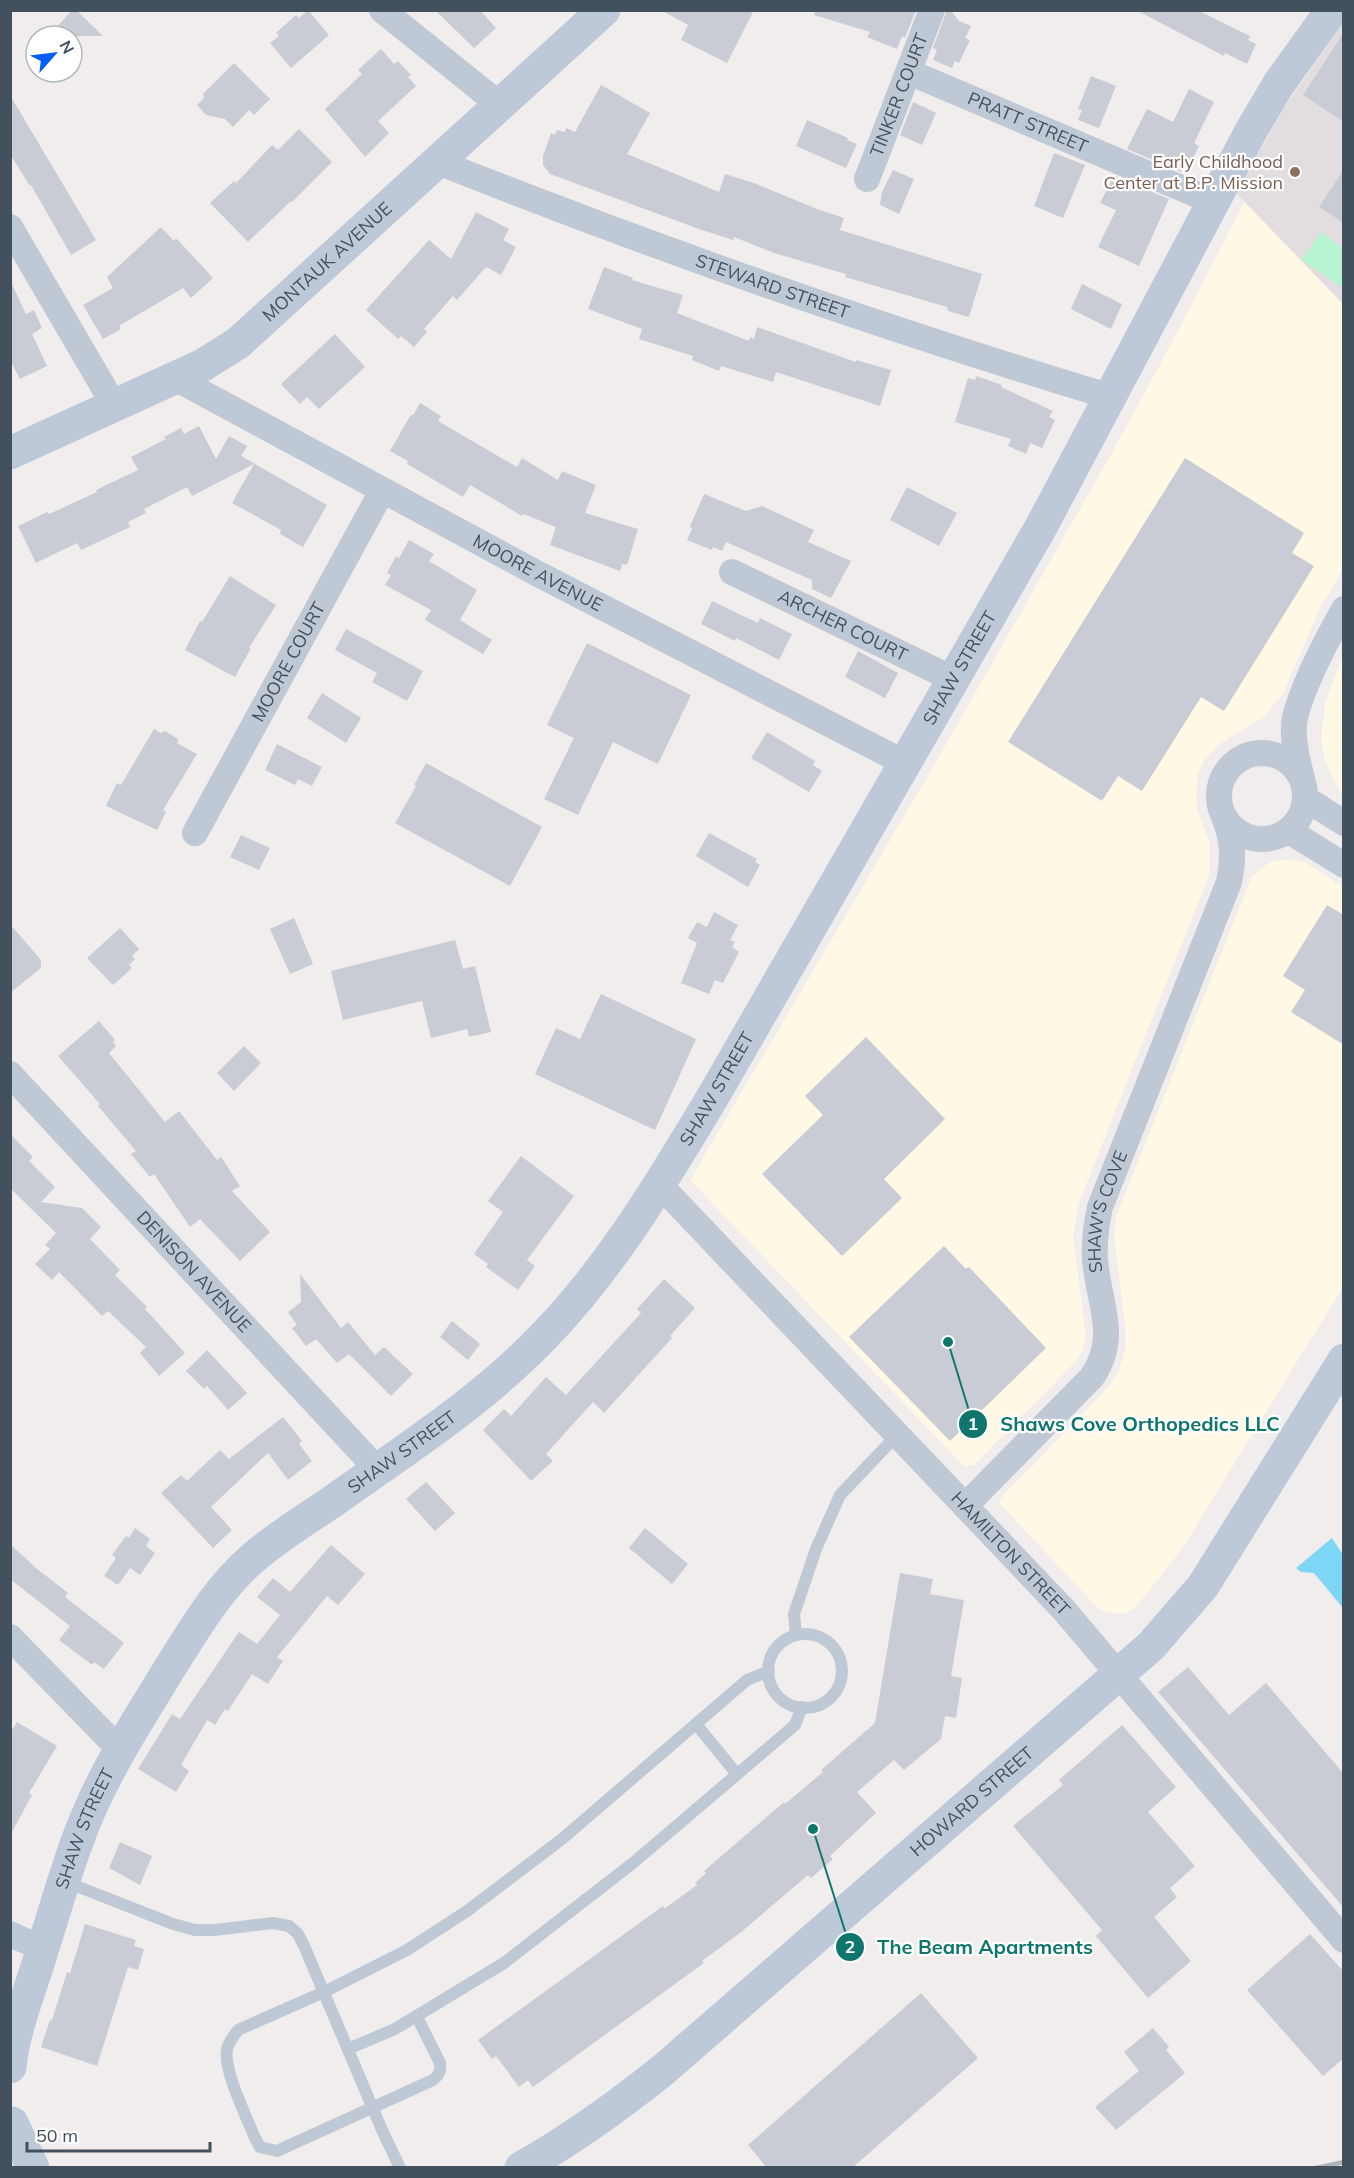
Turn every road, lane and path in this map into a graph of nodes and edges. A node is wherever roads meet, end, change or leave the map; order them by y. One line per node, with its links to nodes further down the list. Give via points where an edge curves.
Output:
1 (382, 10): 6 (street)
2 (604, 10): 6 (street, MONTAUK AVENUE)
3 (932, 10): 5 (street, TINKER COURT)
4 (1332, 10): 9 (street, SHAW STREET, via 1278,85)
5 (909, 72): 8 (street, TINKER COURT); 9 (street, PRATT STREET)
6 (500, 105): 7 (street, MONTAUK AVENUE)
7 (438, 162): 11 (street, MONTAUK AVENUE, via 254,331 220,355); 12 (street, STEWARD STREET, via 766,286)
8 (867, 179)
9 (1214, 201): 12 (street, SHAW STREET)
10 (10, 227): 13 (street)
11 (175, 378): 13 (street, MONTAUK AVENUE); 15 (street, MOORE AVENUE)
12 (1111, 397): 18 (street, SHAW STREET)
13 (114, 405): 14 (street, MONTAUK AVENUE)
14 (10, 453)
15 (382, 491): 21 (street, MOORE AVENUE); 25 (street, MOORE COURT)
16 (732, 572): 18 (street, ARCHER COURT)
17 (1344, 609): 19 (street)
18 (953, 680): 21 (street, SHAW STREET)
19 (1295, 718): 20 (street); 22 (street, via 1296,752)
20 (1246, 756): 22 (street, via 1270,753 1282,758 1300,774); 23 (street, via 1235,762 1221,782 1220,807)
21 (905, 764): 30 (street, SHAW STREET)
22 (1305, 792): 24 (street); 26 (street, via 1301,816)
23 (1225, 819): 26 (street, via 1232,828 1254,840); 28 (street, SHAW'S COVE, via 1233,849)
24 (1344, 823)
25 (195, 833)
26 (1278, 835): 27 (street); 28 (street, SHAW'S COVE, via 1247,857)
27 (1344, 865)
28 (1229, 882): 34 (street, SHAW'S COVE, via 1100,1207 1095,1260 1107,1332 1102,1360 1092,1377)
29 (10, 1074): 33 (street, DENISON AVENUE)
30 (659, 1184): 32 (street, HAMILTON STREET); 33 (street, SHAW STREET, via 583,1294 548,1332 494,1382)
31 (1344, 1360): 38 (street, HOWARD STREET, via 1203,1586 1151,1646)
32 (897, 1435): 34 (street, HAMILTON STREET); 35 (lane, via 840,1495 794,1614)
33 (377, 1469): 41 (street, SHAW STREET, via 253,1558 222,1589)
34 (965, 1506): 38 (street, HAMILTON STREET)
35 (796, 1635): 37 (lane, via 780,1643 772,1653); 39 (lane, via 826,1640 835,1648 842,1671 834,1694 814,1707)
36 (10, 1637): 41 (street)
37 (769, 1671): 39 (lane, via 768,1677 780,1698); 40 (lane, via 747,1680)
38 (1120, 1674): 45 (street, HAMILTON STREET); 55 (street, HOWARD STREET, via 663,2070 622,2103)
39 (802, 1707): 42 (lane, via 795,1725)
40 (696, 1724): 42 (lane); 47 (lane, via 562,1839 467,1911 407,1950)
41 (121, 1751): 43 (street, SHAW STREET, via 90,1810)
42 (736, 1773): 48 (lane, via 633,1863 504,1963)
43 (64, 1881): 46 (street, SHAW STREET); 47 (lane, via 195,1930 273,1923 289,1926 298,1934)
44 (10, 1934): 46 (street)
45 (1344, 1940)
46 (43, 1949): 50 (street, SHAW STREET, via 16,2034)
47 (324, 1992): 49 (lane); 51 (lane, via 238,2030 231,2039 227,2064 255,2138 260,2147 277,2151)
48 (417, 2017): 49 (lane); 51 (lane, via 440,2062 439,2076)
49 (348, 2049): 51 (lane)
50 (10, 2067)
51 (373, 2109): 54 (lane)
52 (11, 2125): 53 (street)
53 (33, 2168)
54 (400, 2168)
55 (521, 2168)

